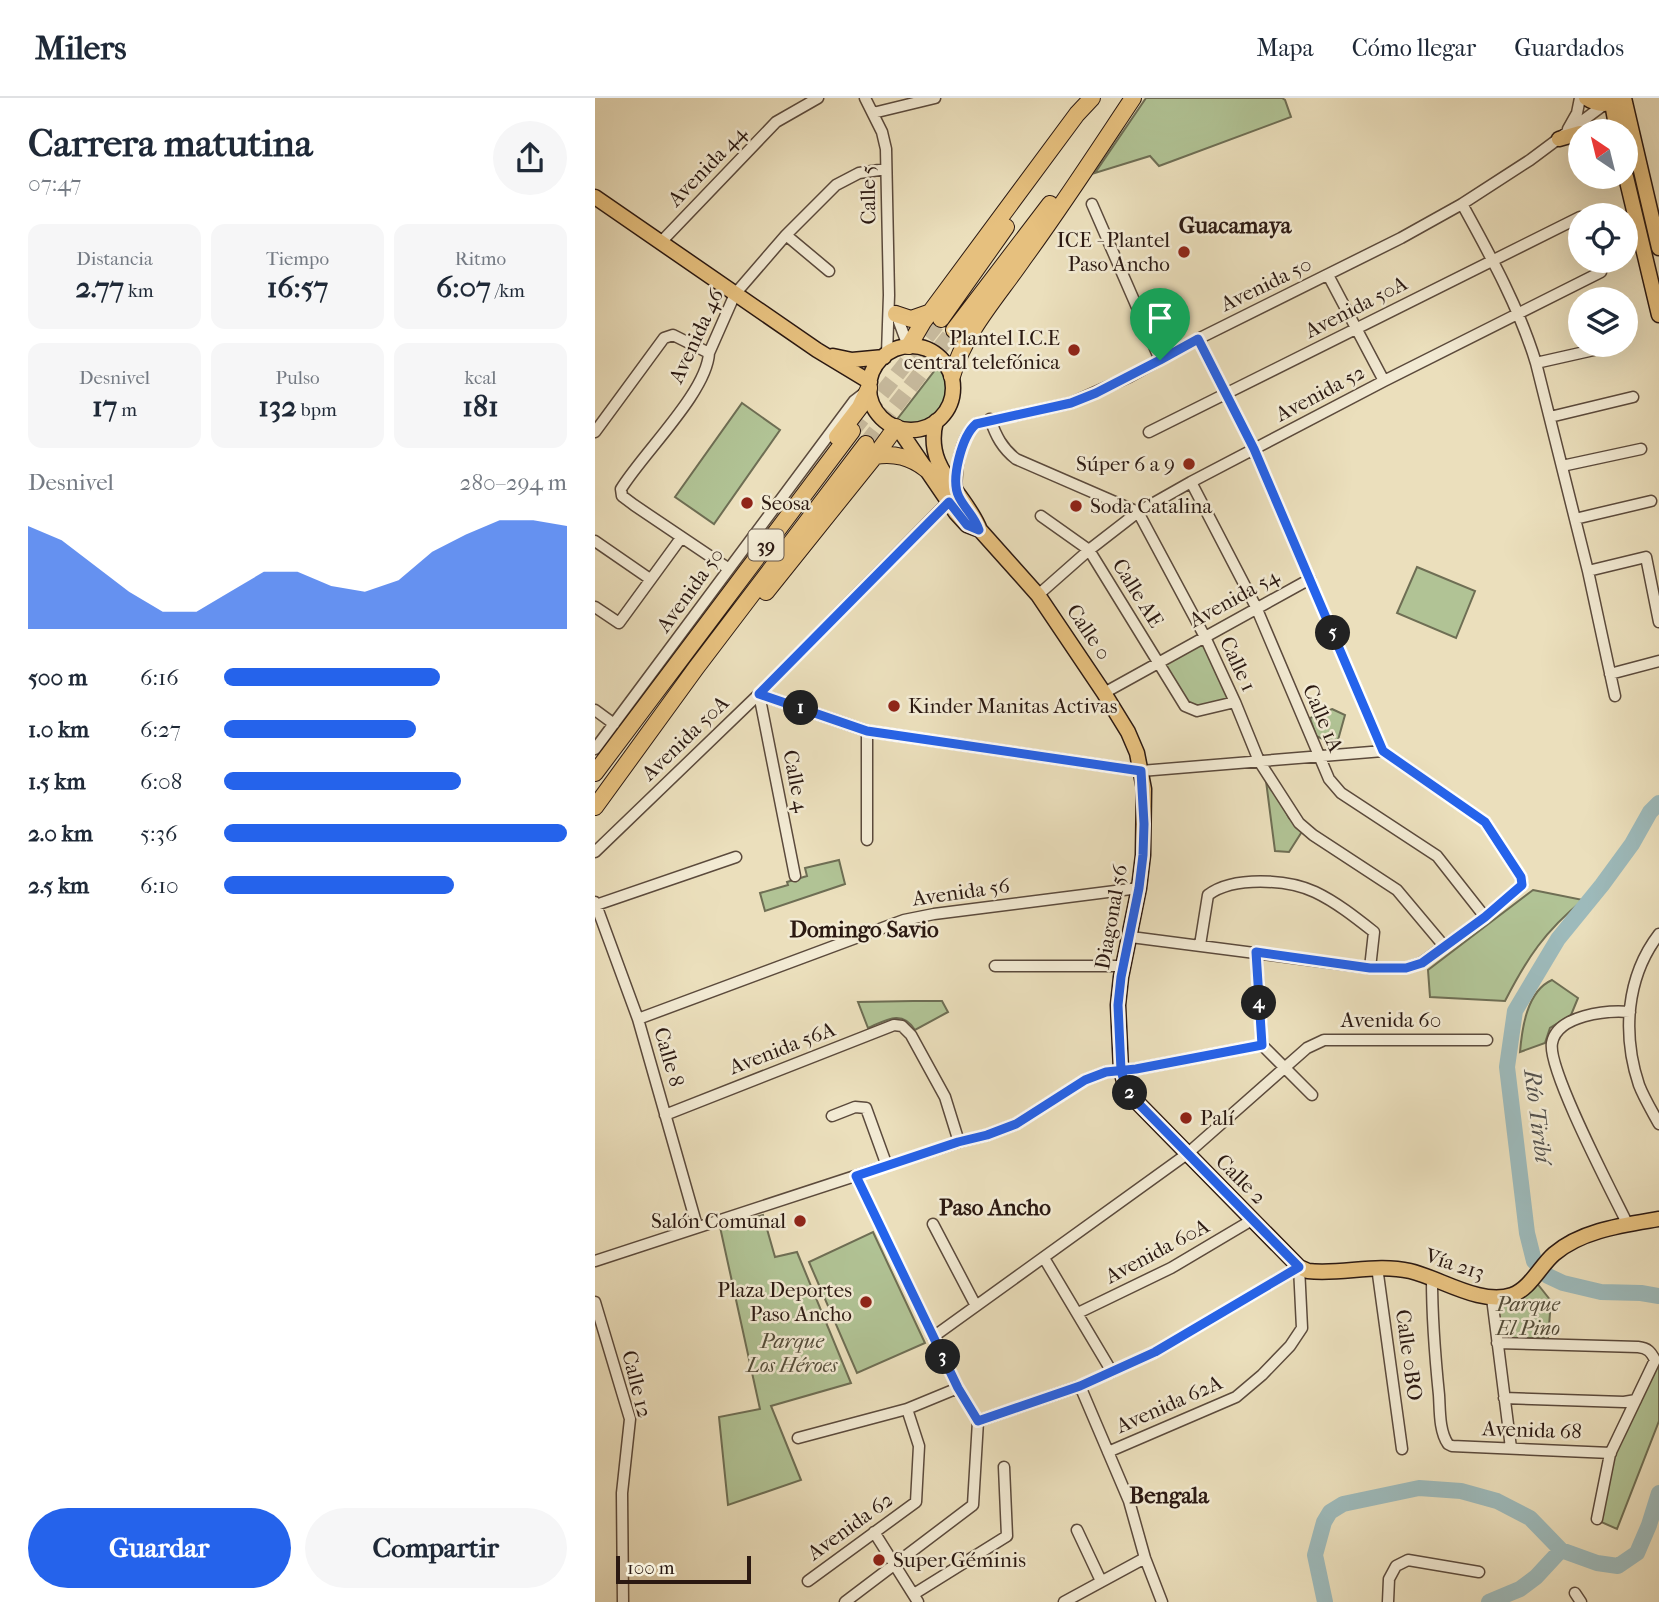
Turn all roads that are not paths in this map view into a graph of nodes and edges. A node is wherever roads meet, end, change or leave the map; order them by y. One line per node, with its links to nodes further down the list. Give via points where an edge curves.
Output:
1 (818, 98): 21 (street, Avenida 44, via 776,122)
2 (865, 98): 10 (street, Calle 5)
3 (935, 98): 10 (street)
4 (1092, 98): 32 (highway, via 1077,114)
5 (1101, 98): 32 (highway)
6 (1132, 98): 32 (highway); 42 (highway, via 977,324)
7 (1580, 98): 13 (street, Avenida 50, via 1572,122)
8 (1586, 98): 9 (main road, via 1595,103)
9 (1615, 101): 11 (main road); 13 (street, Avenida 50); 22 (main road)
10 (873, 114): 14 (street, Calle 5, via 886,149)
11 (1616, 119)
12 (1568, 136): 13 (main road)
13 (1559, 139): 18 (street, Avenida 50)
14 (887, 169): 20 (street, Avenida 46, via 859,173 836,185); 28 (street, Calle 5)
15 (1629, 189): 31 (main road)
16 (595, 197): 21 (main road)
17 (1092, 204): 40 (street)
18 (1462, 204): 23 (street); 26 (street, Avenida 50)
19 (1568, 223): 23 (street, Avenida 50A)
20 (786, 235): 24 (street); 27 (street, Avenida 46)
21 (661, 242): 27 (main road)
22 (1659, 248)
23 (1493, 260): 29 (street); 33 (street, Avenida 50A)
24 (829, 271)
25 (1599, 273): 29 (street, Avenida 52)
26 (1328, 275): 33 (street); 34 (street, Avenida 50)
27 (735, 294): 36 (main road); 37 (street, Avenida 46)
28 (889, 295): 30 (street, Calle 5); 38 (street, Calle 5)
29 (1517, 313): 41 (street); 43 (street, Avenida 52)
30 (896, 314): 32 (highway); 35 (street, Calle 5)
31 (1659, 315)
32 (942, 321): 35 (highway)
33 (1356, 328): 43 (street); 45 (street, Avenida 50A)
34 (1198, 339): 40 (street, Avenida 50); 45 (street)
35 (909, 346): 38 (main road); 42 (main road, via 936,354)
36 (817, 350): 38 (main road, via 852,360); 44 (main road)
37 (709, 354): 52 (street, via 673,335 664,338); 66 (street, Avenida 46, via 700,384 621,489 622,496)
38 (885, 355): 44 (main road)
39 (1568, 356): 41 (street)
40 (1160, 360): 48 (street, Avenida 50, via 1071,403)
41 (1536, 363): 47 (street)
42 (952, 376): 49 (main road, via 949,405)
43 (1384, 381): 54 (street, Avenida 52)
44 (869, 385): 50 (main road, via 875,409); 69 (street, Avenida 50); 78 (highway, via 860,407 735,572)
45 (1226, 393): 53 (street, Avenida 50A); 54 (street)
46 (1633, 397): 47 (street)
47 (1551, 416): 58 (street)
48 (990, 419): 57 (street, via 970,429); 63 (street, via 996,437 1016,460)
49 (936, 421): 50 (main road, via 918,429); 59 (main road, Calle 0)
50 (897, 427): 56 (highway); 59 (main road, Calle 0)
51 (852, 431): 78 (highway, 39)
52 (595, 432)
53 (1149, 432)
54 (1254, 449): 60 (street, Avenida 52); 72 (street)
55 (1641, 449): 58 (street)
56 (870, 450): 59 (highway); 95 (highway, via 744,620 696,668)
57 (958, 464): 59 (street); 61 (street)
58 (1562, 466): 65 (street)
59 (935, 470): 61 (main road, Calle 0)
60 (1191, 482): 63 (street, Avenida 52); 75 (street, Calle 1A)
61 (953, 498): 73 (main road, Calle 0, via 967,525 979,530); 83 (street, Avenida 50A)
62 (1651, 501): 65 (street)
63 (1138, 512): 68 (street, Avenida 52); 77 (street, Calle 1)
64 (1041, 516): 68 (street, Calle AE)
65 (1575, 519): 70 (street)
66 (681, 538): 69 (street); 71 (street)
67 (595, 541): 71 (street)
68 (1089, 550): 73 (street, Avenida 52); 79 (street, Calle AE)
69 (729, 569): 87 (street, Avenida 50)
70 (1588, 571): 76 (street, via 1646,557); 81 (street)
71 (650, 579): 74 (street, via 619,623)
72 (1310, 579): 75 (street, Avenida 54); 90 (street)
73 (1038, 595): 82 (main road, Calle 0)
74 (595, 607)
75 (1256, 607): 77 (street, Avenida 54); 91 (street, Calle 1A)
76 (1659, 622)
77 (1205, 637): 79 (street, Avenida 54); 85 (street, Calle 1)
78 (680, 659): 94 (highway, 39)
79 (1158, 662): 82 (street, Avenida 54); 85 (street, Calle AE, via 1185,706 1197,711)
80 (1659, 662): 81 (street)
81 (1610, 674): 84 (street)
82 (1104, 693): 93 (main road, Calle 0, via 1128,732)
83 (759, 694): 88 (street); 97 (street, Avenida 50A); 99 (street, Calle 4)
84 (1615, 695)
85 (1235, 702): 92 (street, Calle 1)
86 (595, 710): 87 (street)
87 (614, 724): 89 (street, Avenida 50)
88 (867, 731): 93 (street); 96 (street)
89 (595, 749)
90 (1383, 751): 91 (street); 102 (street, via 1485,822 1521,877 1522,885)
91 (1318, 755): 92 (street); 102 (street, Calle 1A, via 1341,793 1437,856)
92 (1259, 761): 93 (street); 106 (street, Calle 1, via 1299,823 1397,890)
93 (1141, 771): 100 (main road, Diagonal 56, via 1144,824)
94 (595, 773)
95 (595, 807)
96 (867, 840)
97 (595, 852)
98 (736, 858): 101 (street)
99 (796, 876)
100 (1139, 888): 104 (main road, Diagonal 56); 112 (street, Avenida 56, via 904,920)
101 (596, 904): 112 (street, Calle 8)
102 (1485, 917): 106 (street)
103 (1659, 934): 111 (street, via 1639,967)
104 (1131, 937): 105 (street); 109 (main road, Diagonal 56)
105 (1200, 944): 107 (street); 110 (street, via 1209,895 1219,887 1244,881 1285,885 1313,891 1374,932)
106 (1444, 946): 110 (street, via 1422,963 1406,968)
107 (1256, 952): 110 (street); 114 (street)
108 (995, 965): 109 (street)
109 (1124, 966): 116 (main road, Diagonal 56, via 1119,993)
110 (1370, 968)
111 (1630, 1012): 120 (street, via 1633,1060 1640,1087); 128 (street, via 1595,1014 1568,1023 1557,1031 1551,1051 1560,1081)
112 (638, 1019): 118 (street, Calle 8)
113 (1487, 1040): 115 (street, Avenida 60, via 1324,1040)
114 (1262, 1045): 115 (street); 116 (street)
115 (1285, 1067): 117 (street); 122 (street, Avenida 60)
116 (1121, 1070): 121 (street, via 1085,1080 1016,1124); 122 (main road, Calle 2, via 1133,1098)
117 (1312, 1095)
118 (665, 1115): 121 (street, Avenida 56A, via 894,1025 911,1035 946,1097); 129 (street, Calle 8)
119 (831, 1116): 123 (street, via 866,1108)
120 (1659, 1124)
121 (958, 1142): 123 (street)
122 (1187, 1154): 126 (main road, Calle 2); 130 (street, Avenida 60)
123 (887, 1166): 124 (street)
124 (856, 1176): 129 (street); 139 (street)
125 (1659, 1219): 128 (main road, Vía 213)
126 (1252, 1220): 132 (main road, Calle 2); 138 (street, Avenida 60A, via 1171,1268)
127 (933, 1224): 137 (street)
128 (1628, 1225): 135 (main road, Vía 213, via 1569,1242 1519,1292)
129 (697, 1226): 131 (street)
130 (1044, 1258): 137 (street, Avenida 60); 138 (street)
131 (595, 1261)
132 (1299, 1267): 133 (main road, Vía 213, via 1319,1272); 141 (street, via 1155,1352); 151 (street, Avenida 62A, via 1302,1328 1290,1346 1236,1398)
133 (1377, 1267): 134 (main road, Vía 213); 150 (street, Calle 0BO)
134 (1432, 1279): 135 (main road, Vía 213); 149 (street, Avenida 68, via 1431,1322 1445,1440 1452,1446)
135 (1493, 1298): 140 (street)
136 (595, 1302): 163 (street, Calle 12, via 631,1419 622,1493)
137 (976, 1306): 139 (street, Avenida 60)
138 (1078, 1313): 141 (street)
139 (933, 1337): 143 (street)
140 (1497, 1343): 144 (street); 145 (street, via 1645,1348 1655,1360)
141 (1112, 1372): 142 (street)
142 (1080, 1386): 147 (street); 151 (street)
143 (958, 1388): 146 (street); 147 (street)
144 (1504, 1398): 145 (street); 149 (street)
145 (1636, 1400): 152 (street)
146 (907, 1409): 148 (street); 156 (street, Avenida 62, via 919,1446 916,1502)
147 (978, 1421): 158 (street, via 973,1505)
148 (798, 1438)
149 (1511, 1448): 152 (street, Avenida 68)
150 (1402, 1449)
151 (1108, 1452): 157 (street, via 1129,1501)
152 (1611, 1453): 154 (street)
153 (1004, 1467): 162 (street, via 1007,1536)
154 (1597, 1519)
155 (1077, 1530): 161 (street)
156 (874, 1532): 158 (street); 160 (street, Avenida 62)
157 (1145, 1558): 161 (street); 166 (street)
158 (895, 1565): 162 (street); 164 (street)
159 (1479, 1572): 167 (street, via 1408,1560 1396,1566 1389,1579)
160 (808, 1581)
161 (1101, 1581): 165 (street)
162 (916, 1598)
163 (623, 1602)
164 (845, 1602)
165 (1064, 1602)
166 (1162, 1602)
167 (1388, 1602)

